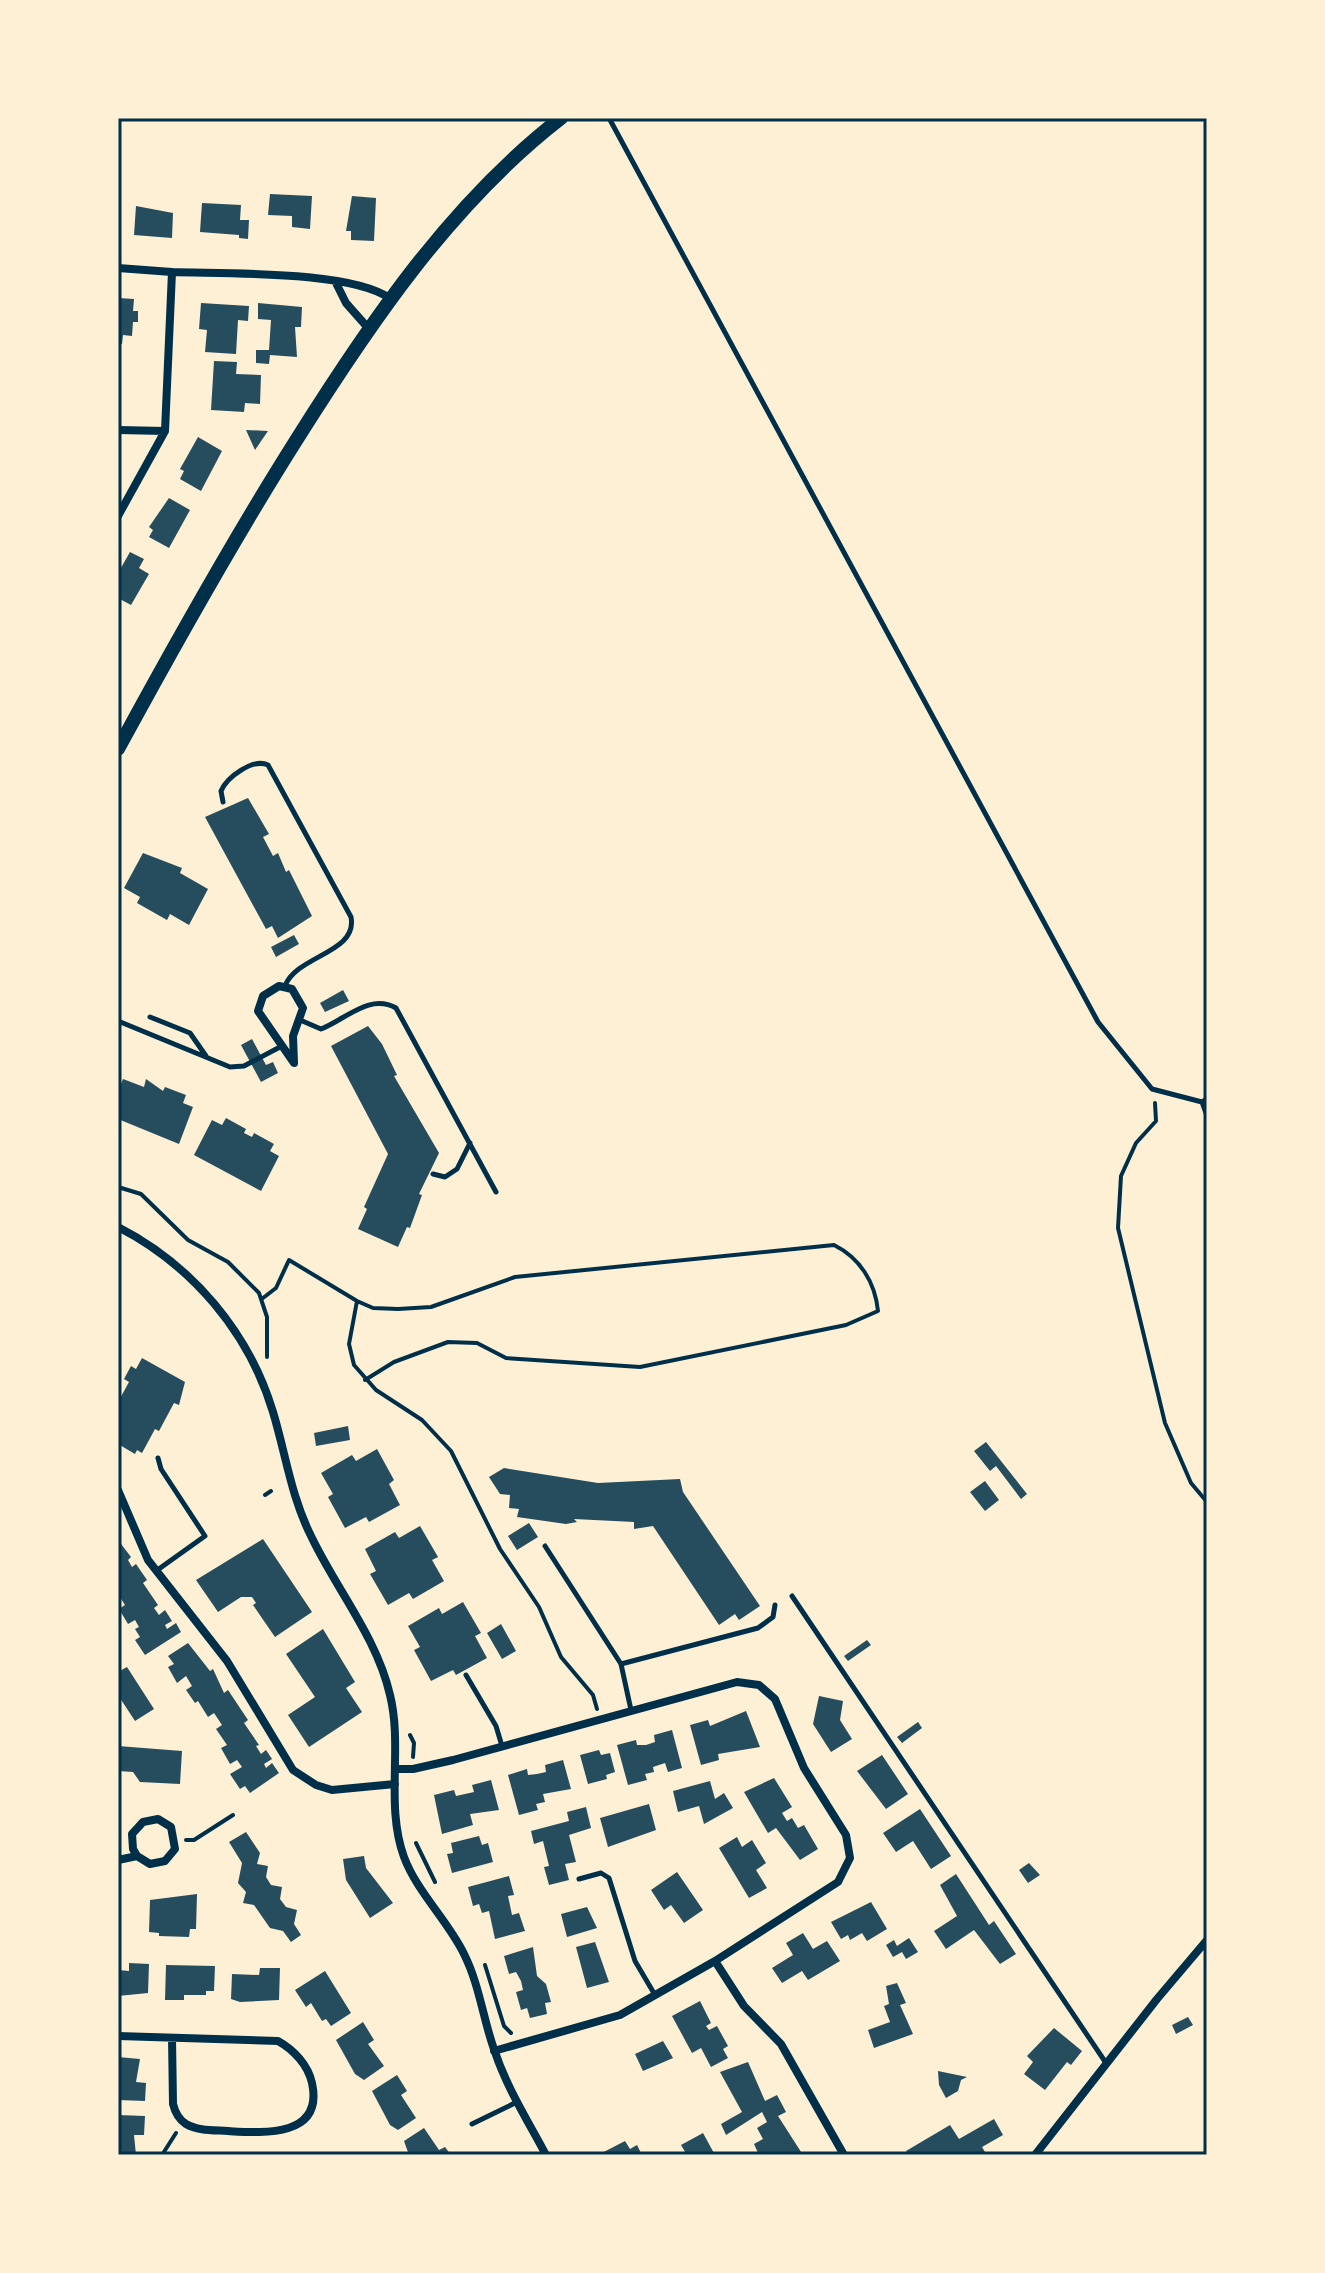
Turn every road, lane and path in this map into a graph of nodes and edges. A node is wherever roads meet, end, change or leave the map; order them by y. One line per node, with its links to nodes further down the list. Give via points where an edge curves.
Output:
1 (561, 118): 6 (main road, via 493,179)
2 (609, 118): 19 (lane, via 1098,1022)
3 (118, 268): 4 (street)
4 (172, 272): 5 (street); 9 (street)
5 (336, 283): 6 (street, via 361,285); 7 (street)
6 (391, 299): 7 (main road)
7 (369, 329): 11 (main road, via 267,487)
8 (118, 430): 9 (street)
9 (165, 431): 10 (street)
10 (118, 516)
11 (118, 749)
12 (223, 802): 13 (lane, via 221,791 232,776 260,762 268,765 351,917 348,938 298,966)
13 (285, 986): 15 (street, via 301,1000); 17 (street, via 267,991 258,1005)
14 (150, 1017): 18 (lane, via 190,1033)
15 (300, 1020): 17 (street, via 293,1036 294,1063); 22 (lane, via 321,1029 371,1003 396,1008)
16 (118, 1021): 18 (lane)
17 (280, 1047): 18 (lane, via 235,1067)
18 (206, 1057)
19 (1152, 1089): 20 (lane); 35 (path, via 1156,1121 1136,1143 1121,1176 1118,1228 1165,1423 1191,1483)
20 (1204, 1100): 21 (lane)
21 (1207, 1116)
22 (470, 1143): 23 (lane, via 454,1171 445,1177); 25 (lane)
23 (433, 1174)
24 (118, 1187): 27 (path, via 141,1194 188,1240 228,1262)
25 (496, 1192)
26 (118, 1227): 45 (street, via 170,1260 201,1289 252,1360 272,1408 301,1514 386,1679 394,1716)
27 (263, 1298): 28 (path, via 276,1288 289,1260); 29 (path)
28 (357, 1301): 30 (path, via 350,1353); 30 (path, via 373,1308 431,1307 515,1277 834,1245 853,1254 876,1291 878,1311 846,1325 640,1367 506,1358 477,1343 448,1342 394,1362)
29 (269, 1363)
30 (365, 1380): 43 (path, via 422,1420 451,1451 500,1549 539,1607 561,1657 593,1695)
31 (158, 1458): 37 (lane, via 205,1536)
32 (118, 1490): 37 (street)
33 (271, 1491): 34 (path)
34 (265, 1495)
35 (1207, 1502)
36 (545, 1546): 40 (lane)
37 (155, 1572): 46 (street, via 227,1661 299,1775 332,1790)
38 (792, 1596): 58 (lane)
39 (775, 1605): 40 (lane, via 773,1617 758,1628)
40 (621, 1664): 42 (lane)
41 (466, 1675): 44 (lane)
42 (631, 1710): 43 (street); 53 (street, via 737,1682 759,1685 779,1705 804,1768 849,1841 849,1864 838,1882)
43 (600, 1719): 44 (street)
44 (502, 1746): 45 (street)
45 (395, 1769): 46 (street)
46 (395, 1784): 57 (street, via 404,1856 476,1979)
47 (233, 1815): 48 (path, via 194,1840)
48 (176, 1841): 49 (street, via 171,1856 158,1864); 49 (street, via 165,1822 150,1819 132,1834)
49 (137, 1856): 50 (street)
50 (118, 1860)
51 (579, 1879): 54 (lane, via 601,1873 609,1878 635,1961)
52 (1207, 1940): 58 (street)
53 (715, 1961): 54 (street); 64 (street, via 744,2006 781,2044)
54 (655, 1995): 57 (street, via 610,2020)
55 (118, 2036): 56 (street)
56 (172, 2038): 60 (street, via 173,2104); 60 (street, via 278,2041 302,2062 314,2092 306,2116 282,2131 202,2129)
57 (494, 2051): 59 (street)
58 (1107, 2063): 65 (street)
59 (518, 2102): 61 (lane); 63 (street)
60 (183, 2122): 62 (path)
61 (472, 2124)
62 (162, 2155)
63 (546, 2155)
64 (844, 2155)
65 (1035, 2155)

